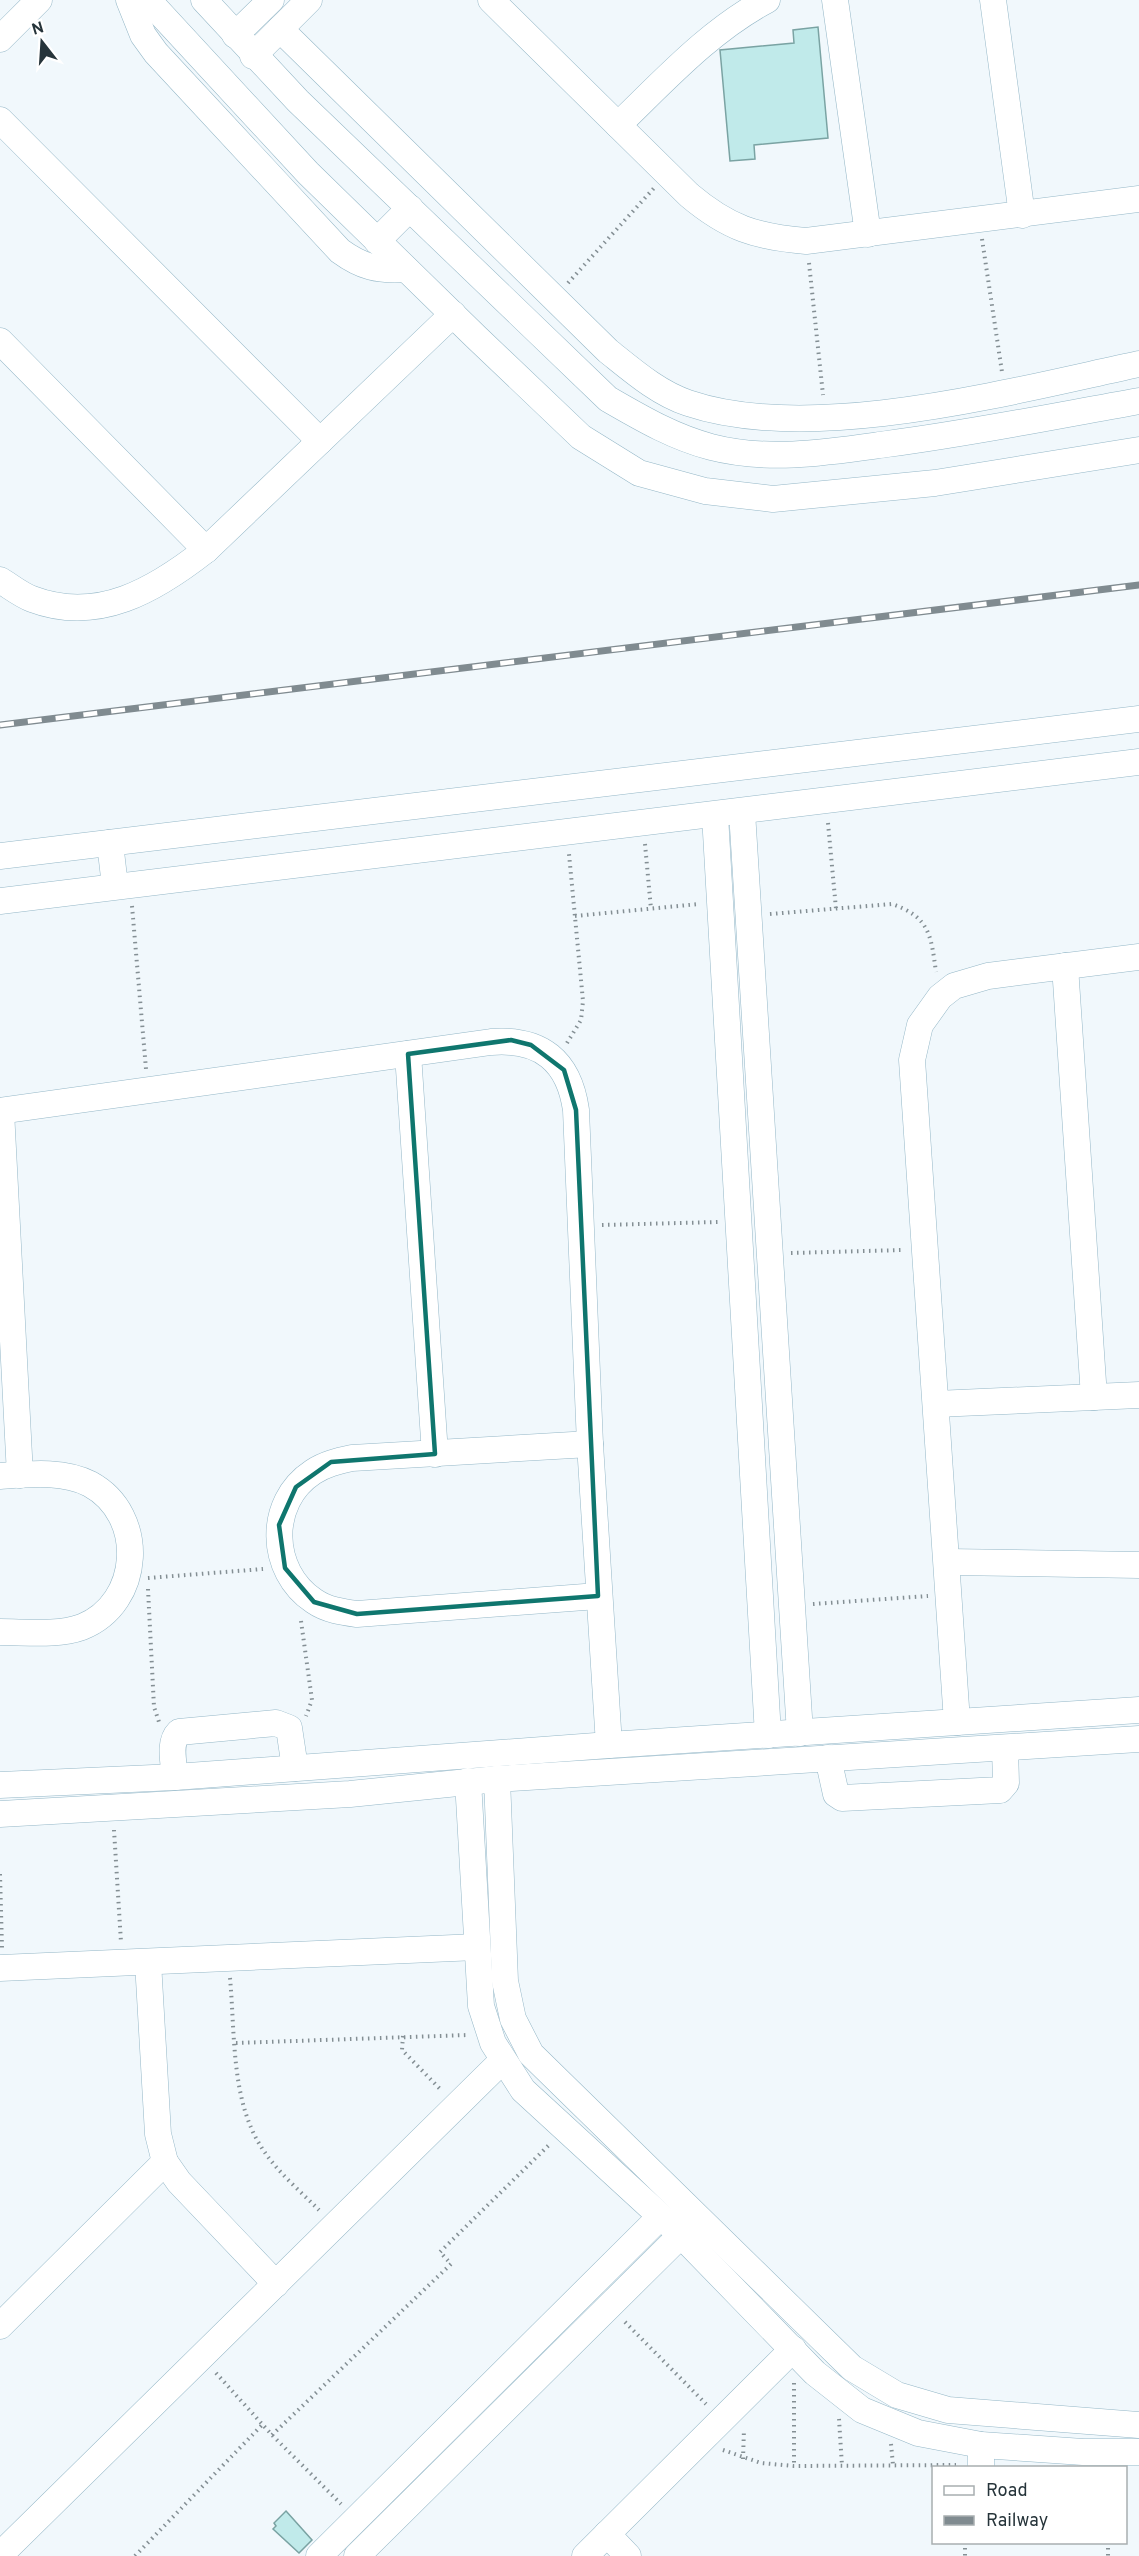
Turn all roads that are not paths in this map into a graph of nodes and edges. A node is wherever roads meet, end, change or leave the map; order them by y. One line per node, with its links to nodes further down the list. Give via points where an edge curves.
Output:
1 (39, 0): 13 (street)
2 (129, 0): 22 (street, via 143,35 156,53 340,251 359,265 382,271)
3 (147, 0): 21 (street)
4 (204, 0): 12 (street)
5 (271, 0): 12 (street)
6 (309, 0): 11 (street)
7 (767, 0): 16 (street, via 740,14 701,45)
8 (835, 0): 20 (street)
9 (993, 0): 19 (street)
10 (505, 4): 16 (street)
11 (280, 29): 14 (street); 23 (street)
12 (235, 35): 14 (street)
13 (0, 39)
14 (254, 56): 18 (street)
15 (0, 120): 32 (street)
16 (618, 125): 20 (street, via 715,216 744,230 806,241)
17 (1139, 199): 19 (street)
18 (410, 208): 21 (street); 25 (street)
19 (1022, 215): 20 (street)
20 (868, 234)
21 (377, 241): 22 (street)
22 (406, 269): 24 (street)
23 (553, 299): 25 (street); 30 (street, via 645,381 686,402 732,415)
24 (453, 314): 32 (street); 33 (street, via 581,437 639,473 705,491 773,499 841,494 947,482)
25 (530, 324): 34 (street, via 608,399 661,430 712,447 765,455)
26 (0, 341): 35 (street)
27 (1139, 364): 28 (street)
28 (1005, 391): 30 (street, via 918,407); 31 (street)
29 (1139, 401): 31 (street)
30 (826, 417): 34 (street)
31 (1010, 425): 34 (street)
32 (320, 441): 35 (street)
33 (1139, 450)
34 (829, 452)
35 (206, 550): 36 (street, via 174,575 124,601 77,609 31,599)
36 (0, 580)
37 (1139, 719): 41 (street)
38 (1139, 762): 39 (street)
39 (742, 812): 40 (street); 46 (street)
40 (716, 815): 43 (street); 44 (street)
41 (110, 843): 42 (street); 43 (street)
42 (0, 856)
43 (122, 885): 45 (street)
44 (720, 898): 46 (street); 61 (street)
45 (0, 901)
46 (747, 904): 62 (street)
47 (1139, 957): 48 (street)
48 (1065, 966): 52 (street); 53 (street, via 970,980 954,986 940,997 920,1025 912,1060)
49 (408, 1054): 50 (street); 54 (street, via 511,1040 549,1055 564,1070 573,1089); 55 (street)
50 (0, 1111): 56 (street)
51 (1139, 1395): 52 (street)
52 (1094, 1397): 53 (street)
53 (936, 1404): 57 (street)
54 (590, 1444): 55 (street); 59 (street)
55 (435, 1454): 59 (street, via 331,1462 312,1472 291,1496 279,1524 279,1546 291,1577 314,1602 335,1611 357,1614)
56 (10, 1475): 60 (street, via 69,1476 108,1497 122,1515 137,1579 101,1616 82,1627 60,1632)
57 (948, 1562): 58 (street); 64 (street)
58 (1139, 1565)
59 (598, 1596): 69 (street)
60 (0, 1632)
61 (765, 1649): 62 (street); 67 (street)
62 (794, 1649): 66 (street)
63 (1139, 1710): 64 (street)
64 (957, 1722): 65 (street)
65 (888, 1727): 66 (street); 71 (street)
66 (800, 1732): 67 (street)
67 (768, 1735): 69 (street)
68 (1139, 1739): 70 (street)
69 (609, 1745): 73 (street)
70 (1005, 1748): 71 (street); 72 (street, via 1006,1783 1000,1790 842,1798 836,1794)
71 (890, 1755): 72 (street)
72 (828, 1758): 76 (street)
73 (347, 1764): 74 (street); 79 (street)
74 (295, 1768): 75 (street); 75 (street, via 289,1728 276,1723 179,1732 174,1737)
75 (175, 1777): 78 (street)
76 (496, 1779): 77 (street); 82 (street)
77 (468, 1781): 79 (street); 81 (street)
78 (0, 1785)
79 (350, 1794): 80 (street)
80 (0, 1814)
81 (473, 1864): 82 (street); 83 (street)
82 (500, 1864): 87 (street, via 505,1981 513,2019 531,2054)
83 (477, 1947): 84 (street); 86 (street, via 481,2006)
84 (148, 1962): 85 (street); 89 (street, via 158,2134)
85 (2, 1968)
86 (502, 2061): 88 (street, via 523,2090); 93 (street)
87 (571, 2094): 88 (street); 97 (street, via 852,2368 874,2383 922,2404 948,2410)
88 (557, 2123): 90 (street)
89 (165, 2162): 93 (street, via 179,2182); 95 (street)
90 (660, 2217): 91 (street); 92 (street)
91 (681, 2235): 94 (street); 96 (street)
92 (601, 2275): 94 (street); 103 (street)
93 (276, 2284): 106 (street)
94 (615, 2300): 105 (street)
95 (0, 2326)
96 (793, 2349): 101 (street, via 838,2393 862,2410); 104 (street)
97 (1056, 2420): 98 (street); 99 (street)
98 (1139, 2425)
99 (1053, 2450): 101 (street); 102 (street)
100 (1139, 2452): 102 (street)
101 (981, 2459)
102 (1083, 2460)
103 (350, 2525): 105 (street); 107 (street)
104 (608, 2534): 108 (street); 109 (street)
105 (359, 2553)
106 (0, 2555)
107 (319, 2556)
108 (585, 2556)
109 (628, 2556)

